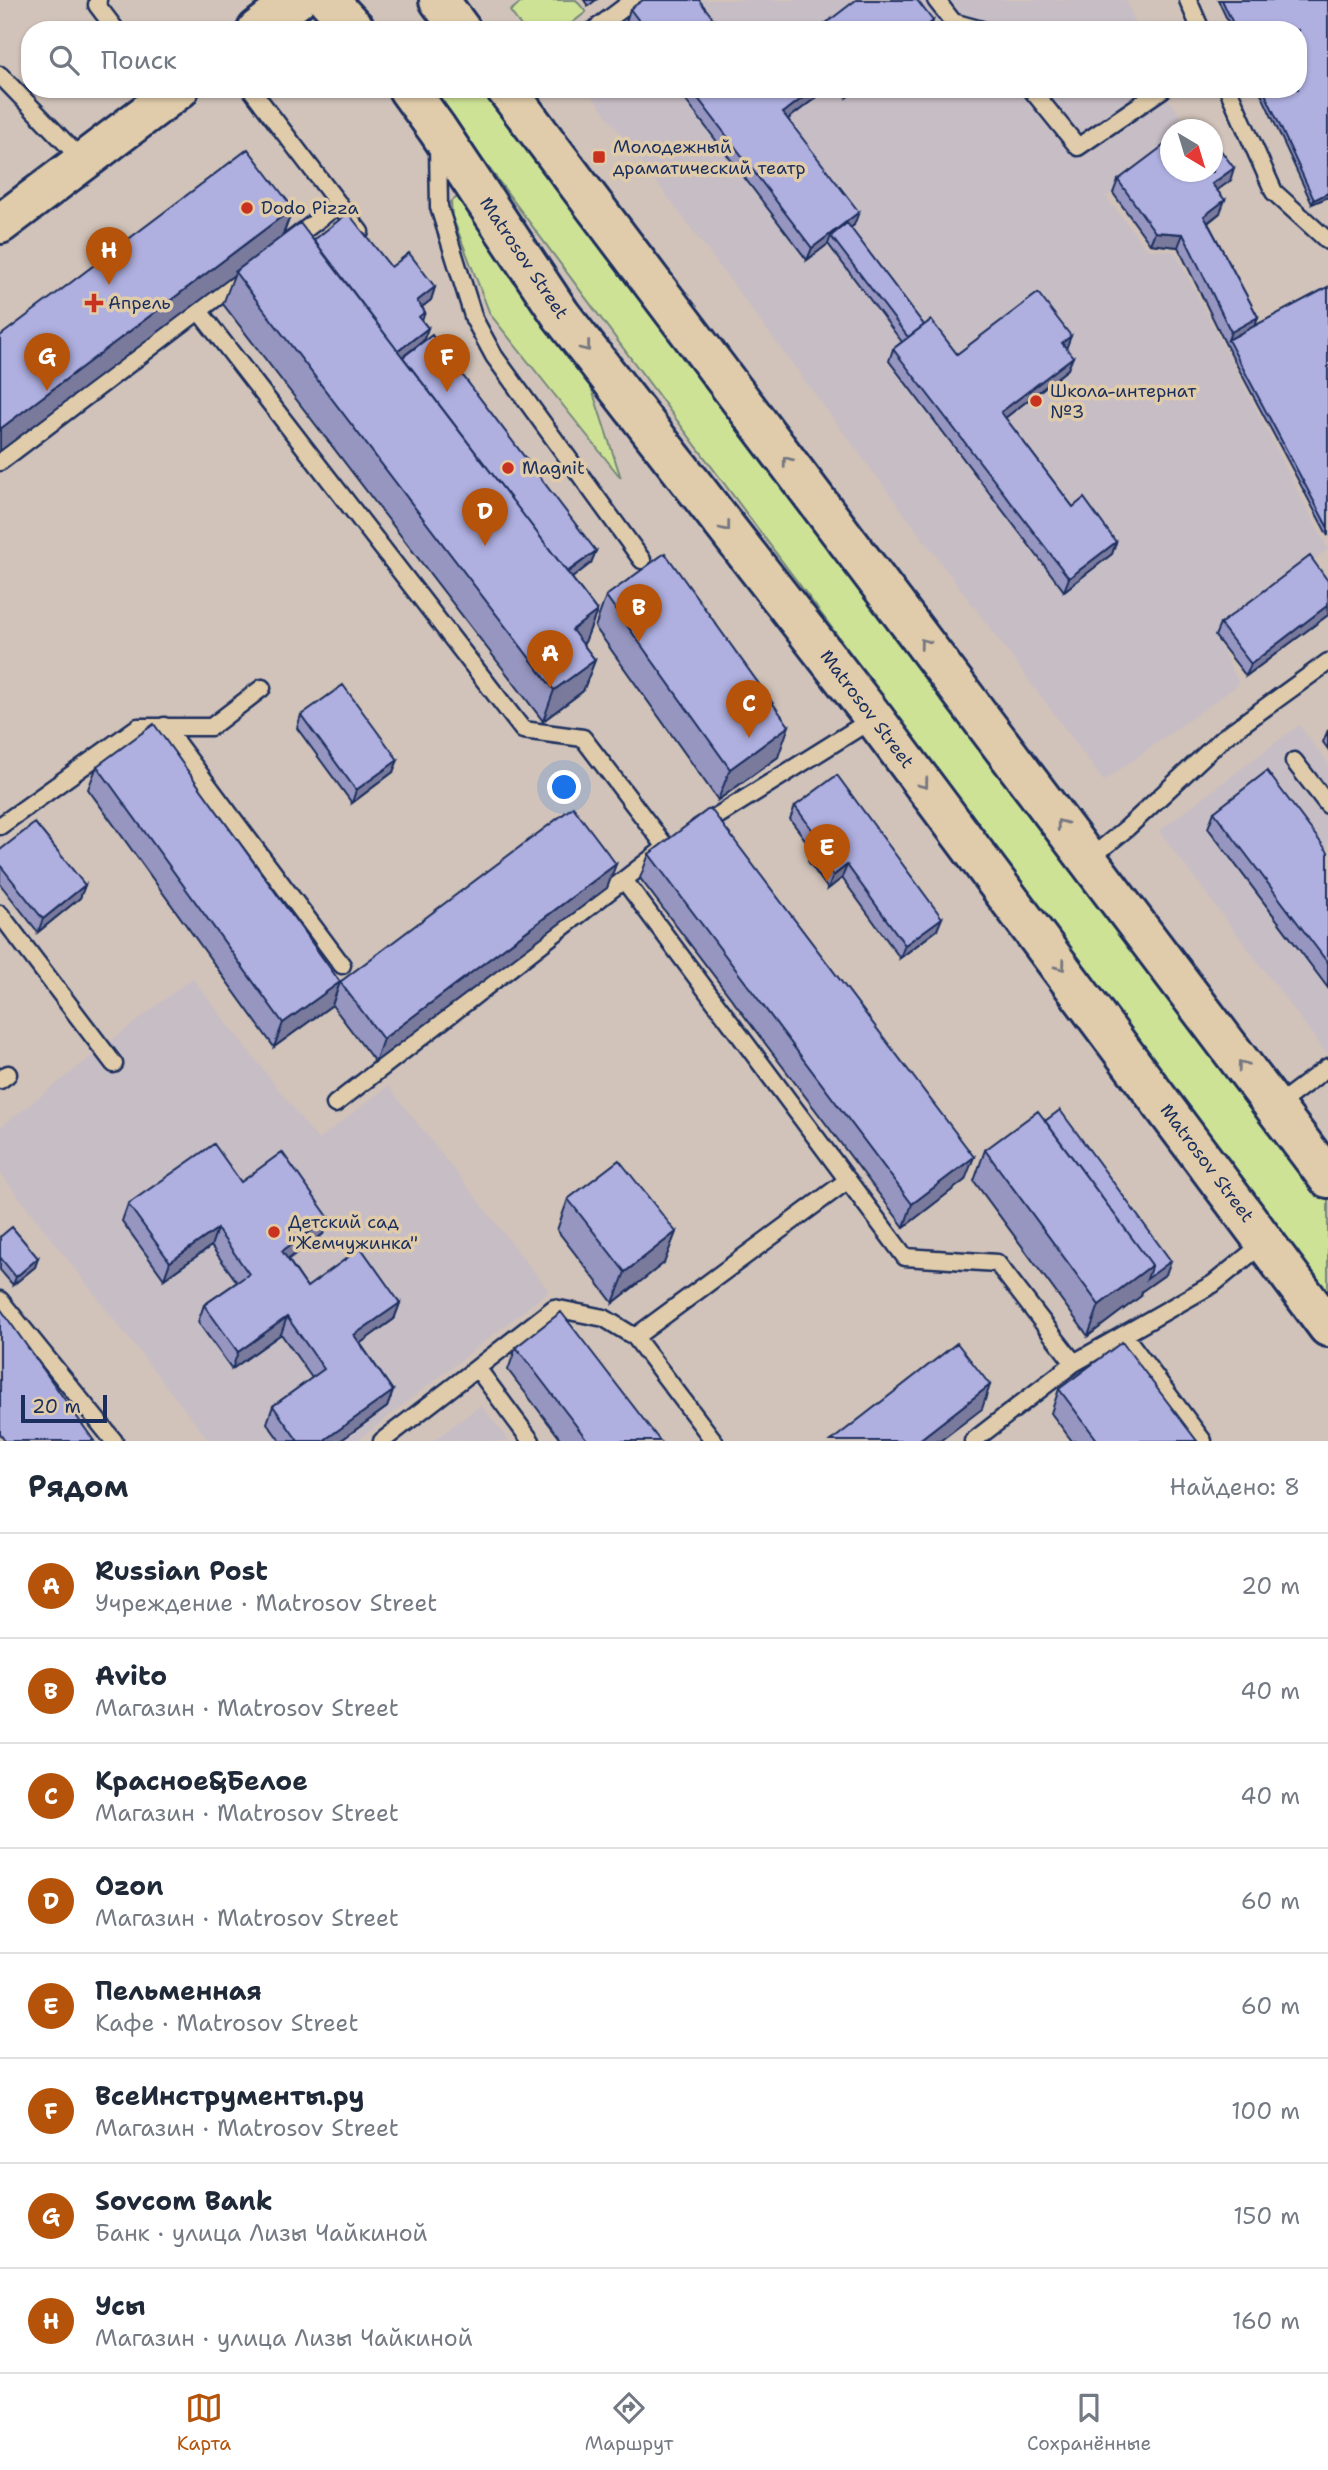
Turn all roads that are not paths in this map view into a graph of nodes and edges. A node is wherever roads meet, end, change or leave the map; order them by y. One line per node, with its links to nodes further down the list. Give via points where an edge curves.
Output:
1 (97, 0): 8 (lane)
2 (296, 0): 9 (main road)
3 (328, 0): 10 (main road)
4 (439, 0): 11 (main road)
5 (634, 0): 12 (lane)
6 (936, 0): 13 (lane)
7 (1188, 0): 14 (lane)
8 (109, 21)
9 (269, 21)
10 (348, 21)
11 (454, 21)
12 (606, 21)
13 (952, 21)
14 (1197, 21)
15 (0, 75): 16 (lane)
16 (21, 97)
17 (22, 98): 26 (lane)
18 (162, 98): 26 (main road)
19 (258, 98): 27 (lane)
20 (415, 98): 25 (main road, Matrosov Street)
21 (515, 98): 44 (main road, one-way to 21)
22 (1038, 98): 23 (lane, via 1078,147)
23 (1150, 98)
24 (1232, 98): 29 (lane, via 1275,192)
25 (438, 129): 35 (lane, via 439,207 474,319 495,356); 38 (main road, Matrosov Street, one-way to 38, via 561,315)
26 (83, 161): 28 (main road)
27 (339, 204): 30 (lane); 31 (lane)
28 (0, 223)
29 (1328, 241)
30 (280, 249)
31 (372, 249)
32 (260, 264): 33 (lane)
33 (199, 311): 34 (lane); 43 (lane, via 523,730 583,738)
34 (0, 462)
35 (642, 560)
36 (1328, 662): 44 (lane, via 1223,737)
37 (262, 688): 39 (lane, via 211,727)
38 (874, 718): 43 (lane); 54 (main road, Matrosov Street, one-way to 54)
39 (164, 726): 42 (lane, via 138,727); 47 (lane)
40 (1294, 761): 41 (lane)
41 (1328, 806)
42 (0, 826)
43 (678, 840): 45 (lane)
44 (1088, 860): 51 (main road, one-way to 44)
45 (624, 880): 50 (lane); 53 (lane)
46 (0, 914): 48 (lane)
47 (342, 965)
48 (114, 1064)
49 (1328, 1067): 51 (lane)
50 (335, 1104)
51 (1275, 1107): 52 (main road)
52 (1328, 1178)
53 (848, 1180): 58 (lane); 59 (lane, via 905,1257 998,1263)
54 (1266, 1242): 56 (main road, Matrosov Street); 57 (lane, via 1213,1284)
55 (0, 1300): 61 (lane)
56 (1328, 1327)
57 (1124, 1335): 59 (lane); 66 (lane)
58 (635, 1337): 60 (lane, via 604,1318 554,1308); 64 (lane)
59 (1074, 1363): 65 (lane)
60 (477, 1368): 62 (lane); 63 (lane)
61 (114, 1441)
62 (382, 1441)
63 (531, 1441)
64 (714, 1441)
65 (973, 1441)
66 (1203, 1441)

